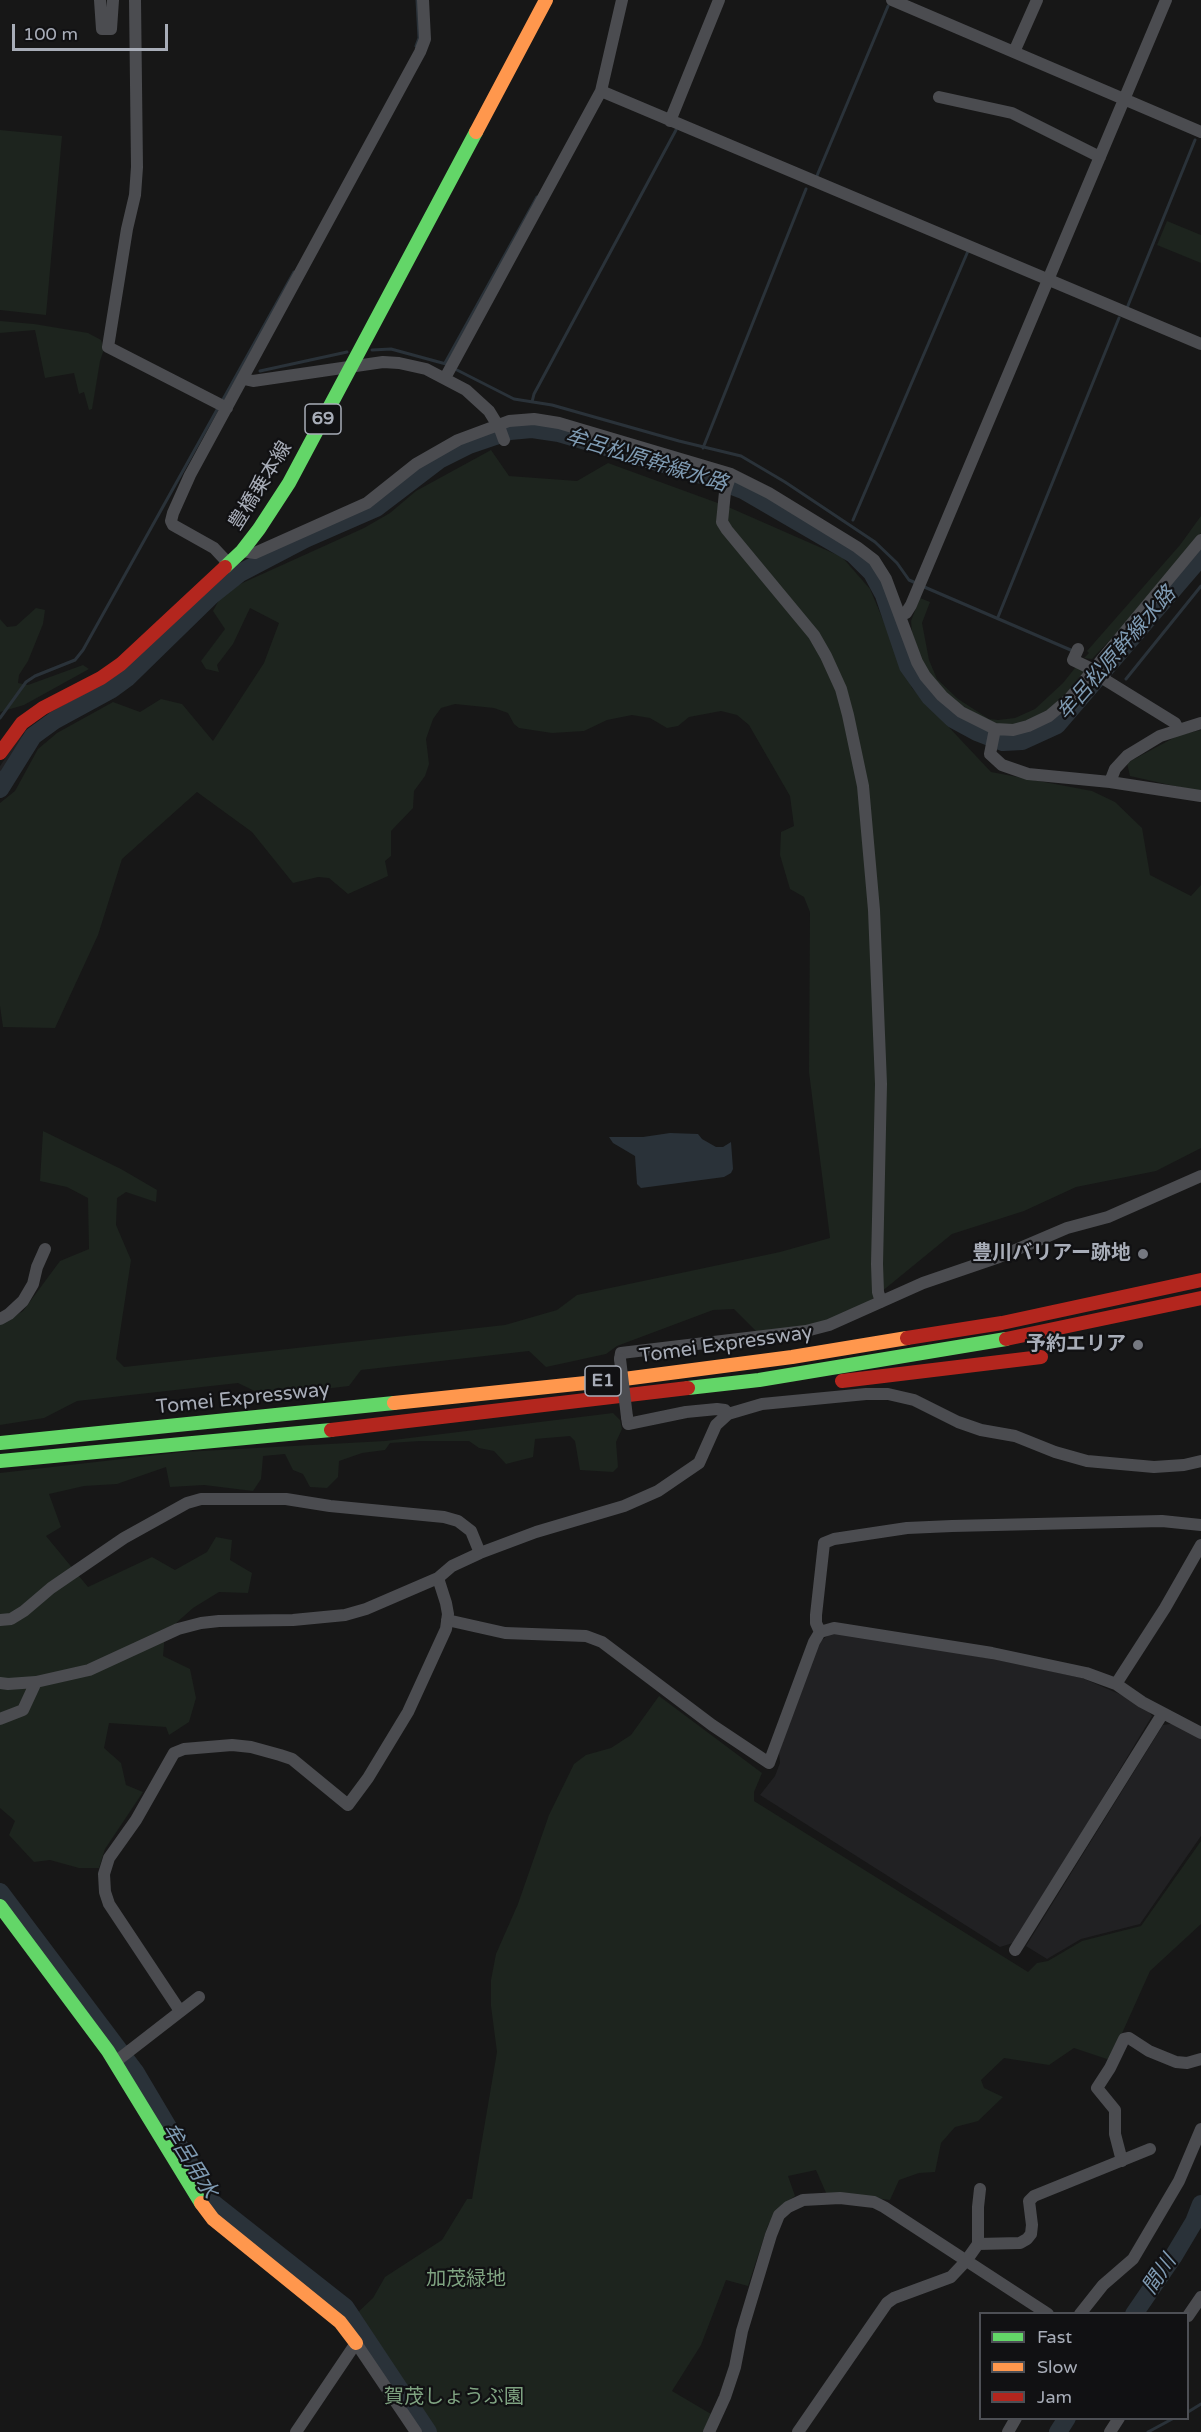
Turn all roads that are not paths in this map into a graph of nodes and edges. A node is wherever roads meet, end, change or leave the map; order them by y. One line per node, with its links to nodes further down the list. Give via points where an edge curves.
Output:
1 (100, 0): 2 (street, via 102,29 111,29)
2 (113, 0)
3 (135, 0): 23 (street, via 135,195 108,347)
4 (423, 0): 22 (street, via 425,39 420,52)
5 (546, 0): 20 (main road, 豊橋乗本線 / 69)
6 (622, 0): 12 (street)
7 (719, 0): 15 (street)
8 (892, 0): 11 (street)
9 (1037, 0): 11 (street)
10 (1166, 0): 14 (street)
11 (1014, 52): 14 (street)
12 (601, 91): 15 (street); 21 (street)
13 (939, 97): 17 (street, via 1012,113)
14 (1124, 99): 16 (street); 17 (street)
15 (670, 121): 18 (street)
16 (1201, 132)
17 (1100, 157): 18 (street)
18 (1047, 280): 19 (street); 29 (street, via 912,605)
19 (1201, 344)
20 (351, 367): 21 (street, via 399,363); 22 (street); 27 (main road, 豊橋乗本線 / 69, via 289,483)
21 (445, 378): 24 (street, via 480,400)
22 (244, 379): 23 (street)
23 (226, 408): 28 (street, via 190,475 171,521 214,548)
24 (500, 431): 25 (street, via 534,419 559,423); 27 (street, via 433,452 352,510 255,553)
25 (730, 477): 29 (street, via 769,493 874,560); 42 (street, via 722,522 826,656 841,689 863,786 874,910 881,1084 877,1264)
26 (1201, 540): 31 (street)
27 (242, 551): 28 (main road, 豊橋乗本線 / 69)
28 (229, 564): 35 (main road, 豊橋乗本線 / 69, via 121,664 22,723)
29 (900, 615): 34 (street, via 925,676 961,712)
30 (1076, 653): 31 (street, via 1073,660)
31 (1094, 670): 33 (street, via 1175,723); 34 (street, via 1049,716 1028,726)
32 (1201, 723): 33 (street)
33 (1178, 729): 36 (street, via 1127,756 1114,769)
34 (994, 731): 36 (street, via 990,754 1002,765 1028,774)
35 (0, 753)
36 (1110, 782): 37 (street)
37 (1201, 796)
38 (1201, 1176): 42 (street, via 1119,1213 1067,1228)
39 (45, 1248): 43 (street, via 23,1301)
40 (1201, 1280): 47 (main road, Tomei Expressway / E1, via 1002,1323 792,1357)
41 (1201, 1298): 45 (main road, Tomei Expressway / E1, via 1006,1339)
42 (881, 1302): 46 (street, bridge, via 806,1331 621,1353 628,1424 686,1412 717,1409)
43 (0, 1318)
44 (1041, 1357): 45 (main road, via 801,1386)
45 (719, 1385): 48 (main road, Tomei Expressway / E1, via 354,1428)
46 (728, 1413): 49 (street, via 762,1404 888,1394 915,1400 981,1430 1015,1436 1087,1461 1154,1467); 52 (street, via 716,1425 699,1463 658,1491)
47 (0, 1443)
48 (0, 1461)
49 (1201, 1461)
50 (1201, 1525): 56 (street, via 1162,1521 952,1526 834,1539 824,1543 816,1615)
51 (1201, 1545): 59 (street)
52 (480, 1553): 53 (street, via 452,1566); 54 (street, via 471,1531 444,1517 286,1499 214,1497 187,1503 124,1538 24,1611)
53 (438, 1578): 55 (street); 57 (street, via 345,1615 219,1621 178,1629 106,1664)
54 (0, 1620)
55 (447, 1620): 56 (street, via 505,1633 586,1636 602,1642 769,1763); 66 (street, via 408,1712 348,1804 280,1755 232,1745 174,1753 109,1858 104,1874 109,1904)
56 (820, 1632): 59 (street, via 834,1628 992,1653 1086,1673)
57 (36, 1682): 58 (street); 61 (street, via 23,1710)
58 (0, 1683)
59 (1116, 1684): 60 (street)
60 (1163, 1713): 62 (street); 64 (street)
61 (0, 1719)
62 (1201, 1733)
63 (0, 1906): 79 (main road, via 108,2051 213,2219 314,2299)
64 (1015, 1950)
65 (199, 1997): 66 (street)
66 (180, 2011): 67 (street)
67 (119, 2059)
68 (1201, 2059): 71 (street, via 1176,2062 1124,2039 1096,2088 1115,2110 1115,2134)
69 (1201, 2129): 77 (street, via 1179,2181 1133,2259 1103,2285)
70 (1150, 2149): 71 (street)
71 (1122, 2161): 73 (street, via 1034,2196 1029,2201 1032,2225 1027,2239 1020,2243)
72 (980, 2189): 73 (street)
73 (978, 2244): 74 (street)
74 (966, 2261): 76 (street); 82 (street, via 874,2202 820,2198 788,2207 779,2215 771,2235 735,2367); 83 (street, via 951,2277 887,2303)
75 (1201, 2297): 78 (street)
76 (1046, 2312)
77 (1081, 2312)
78 (1189, 2315)
79 (356, 2343): 80 (street); 81 (street)
80 (296, 2432)
81 (416, 2432)
82 (709, 2432)
83 (798, 2432)

